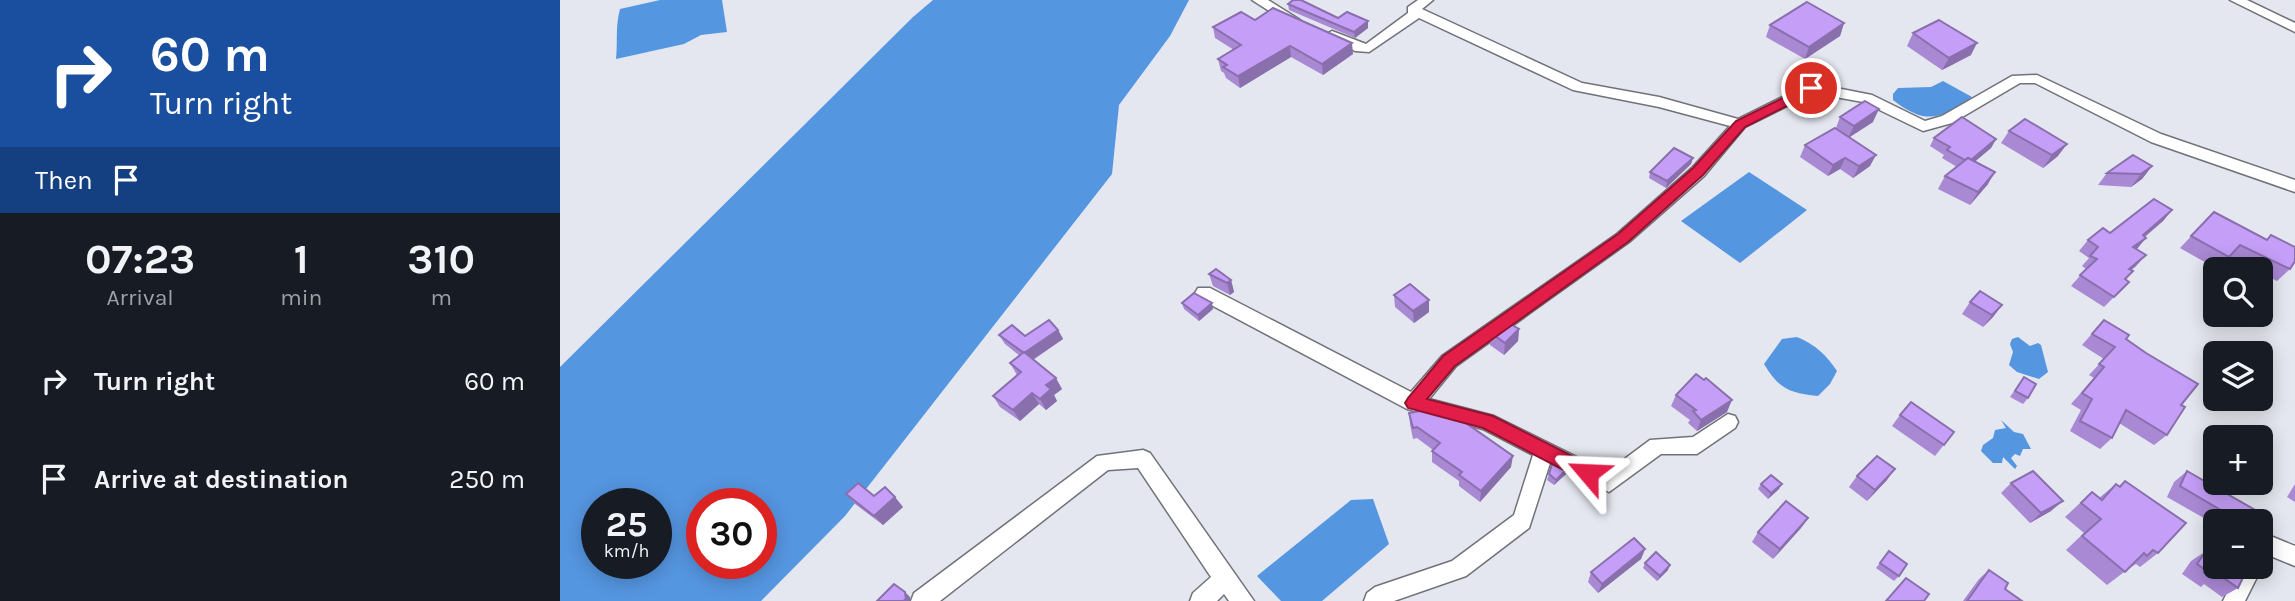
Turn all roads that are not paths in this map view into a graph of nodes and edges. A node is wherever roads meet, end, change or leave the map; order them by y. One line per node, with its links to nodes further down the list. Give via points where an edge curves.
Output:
1 (1259, 0): 3 (street, via 1285,17 1360,48 1369,48)
2 (2237, 0): 4 (street)
3 (1422, 7): 5 (street, via 1578,87)
4 (2295, 28)
5 (1740, 124): 6 (street, via 1811,88 1867,98 1923,126 1947,121 2017,79 2037,79 2155,138); 8 (street, via 1698,172 1623,238 1449,361)
6 (2295, 186)
7 (1204, 293): 8 (street)
8 (1414, 403): 10 (street, via 1487,422)
9 (1728, 422): 10 (street, via 1697,445 1657,446 1609,483)
10 (1544, 452): 18 (street, via 1522,521 1458,569 1383,594)
11 (2273, 547): 12 (street)
12 (2295, 556)
13 (1225, 579): 15 (street, via 1143,459 1104,462); 16 (street); 17 (street)
14 (2245, 579): 19 (street)
15 (922, 601)
16 (1200, 601)
17 (1243, 601)
18 (1375, 601)
19 (2234, 601)

